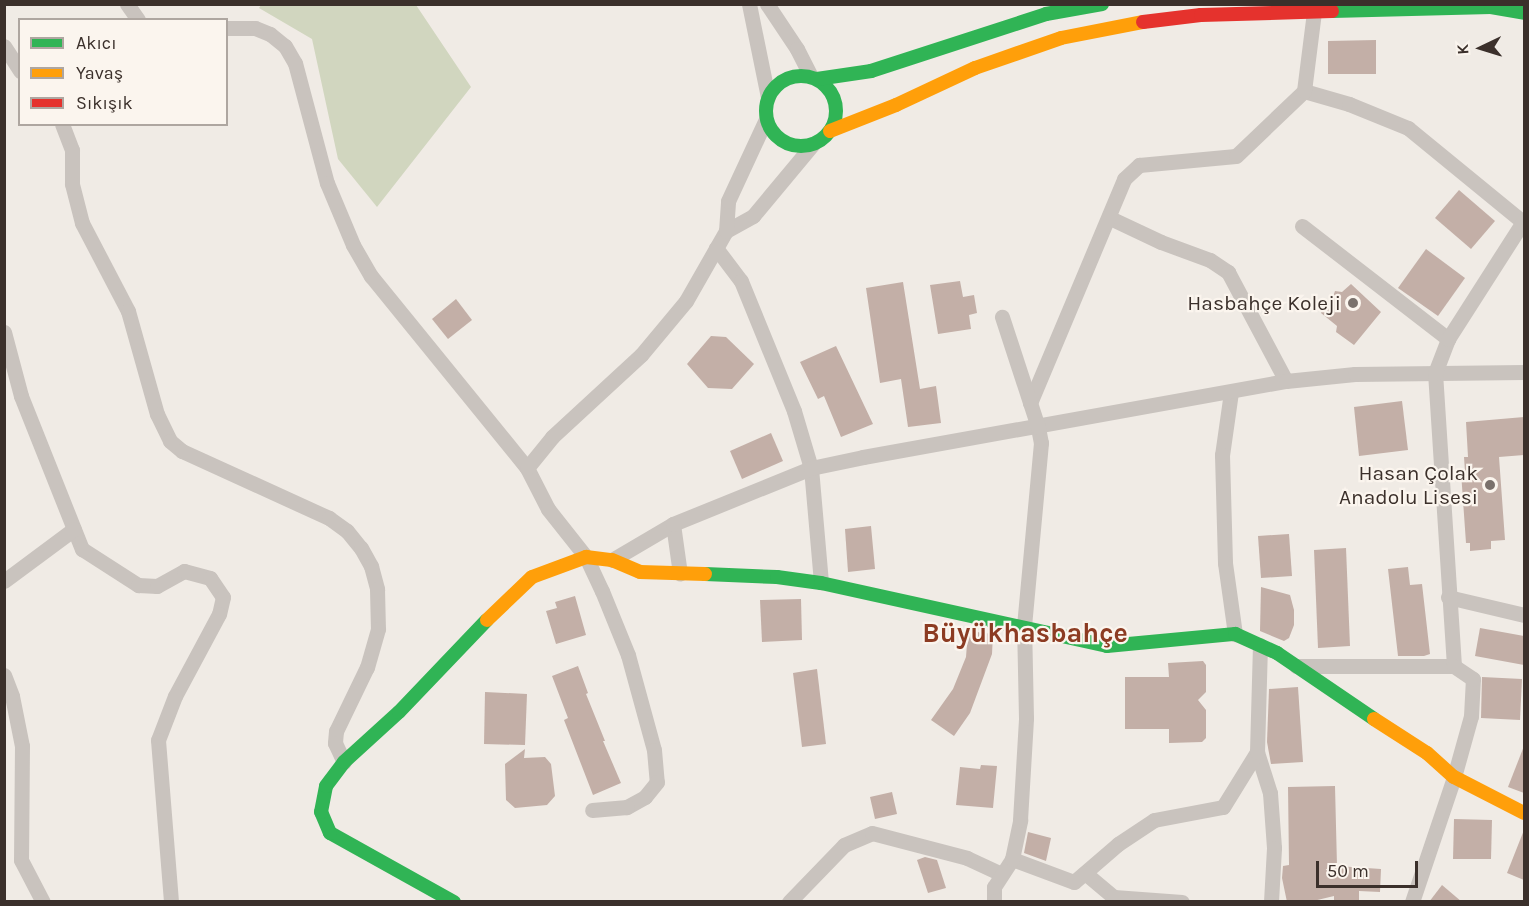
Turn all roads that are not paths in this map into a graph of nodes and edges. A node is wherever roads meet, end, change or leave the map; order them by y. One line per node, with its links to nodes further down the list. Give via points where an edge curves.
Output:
1 (127, 4): 7 (street)
2 (749, 4): 13 (street)
3 (767, 4): 11 (street)
4 (1102, 4): 11 (street, via 1046,14 871,71)
5 (1314, 12): 6 (street, via 1491,7); 12 (street); 16 (street, via 1201,15 1061,38 975,68)
6 (1524, 13)
7 (137, 18)
8 (228, 28): 32 (street, via 255,28 285,46 295,63 327,183 353,245 371,276)
9 (4, 46): 10 (street)
10 (18, 68)
11 (814, 78): 13 (street, via 796,75 782,80); 16 (street, via 829,89 835,102 836,117)
12 (1304, 91): 18 (street, via 1236,156 1139,165 1124,179); 19 (street, via 1408,128)
13 (768, 97): 14 (street)
14 (766, 119): 17 (street, via 773,133 784,142 798,146); 21 (street, via 728,201)
15 (63, 126): 50 (street, via 72,150 72,184 82,223 128,311 157,414 170,441 182,451 328,518 347,531 371,566 377,589 378,628 368,667 336,731 335,743)
16 (830, 131): 17 (street)
17 (813, 144): 21 (street, via 753,216)
18 (1110, 218): 28 (street, via 1210,260 1228,273); 30 (street)
19 (1524, 221): 25 (street)
20 (1302, 226): 25 (street)
21 (726, 231): 22 (street)
22 (717, 248): 32 (street, via 686,301 641,355 552,437); 33 (street, via 741,281 794,411)
23 (1002, 318): 30 (street)
24 (4, 332): 35 (street, via 21,396)
25 (1448, 339): 27 (street)
26 (1524, 372): 27 (street)
27 (1435, 373): 28 (street, via 1355,374); 41 (street)
28 (1287, 381): 29 (street)
29 (1231, 392): 31 (street); 44 (street, via 1222,455 1225,563)
30 (1030, 403): 31 (street)
31 (1038, 427): 33 (street); 43 (street, via 1041,443)
32 (527, 468): 36 (street, via 548,509)
33 (811, 468): 34 (street); 40 (street)
34 (674, 524): 37 (street); 38 (street)
35 (74, 530): 39 (street); 58 (street, via 82,549 138,585 157,586 184,571 210,578 222,597 219,614 175,696 158,740)
36 (586, 557): 37 (street); 50 (street, via 532,577); 52 (street, via 628,655 654,750 657,782 645,797 627,807)
37 (612, 560): 38 (street, via 640,572)
38 (680, 574): 40 (street, via 777,577)
39 (4, 581)
40 (821, 583): 43 (street)
41 (1448, 597): 42 (street); 47 (street)
42 (1524, 615)
43 (1024, 626): 44 (street, via 1107,646); 54 (street, via 1024,771)
44 (1235, 634): 45 (street)
45 (1260, 645): 46 (street); 49 (street)
46 (1296, 666): 47 (street); 51 (street, via 1427,753)
47 (1454, 666): 51 (street, via 1473,679 1471,716)
48 (4, 675): 57 (street, via 22,746 21,860)
49 (1257, 752): 55 (street, via 1224,807 1154,820); 63 (street, via 1270,793 1274,848)
50 (344, 762): 59 (street, via 321,799 321,812 330,833)
51 (1454, 777): 53 (street); 64 (street)
52 (592, 810)
53 (1524, 813)
54 (1012, 859): 55 (street, via 1074,882); 56 (street)
55 (1085, 873): 62 (street, via 1114,897)
56 (1002, 874): 60 (street, via 967,858 872,833 844,844); 61 (street, via 994,886)
57 (43, 902)
58 (171, 902)
59 (454, 902)
60 (789, 902)
61 (994, 902)
62 (1182, 902)
63 (1271, 902)
64 (1412, 902)

